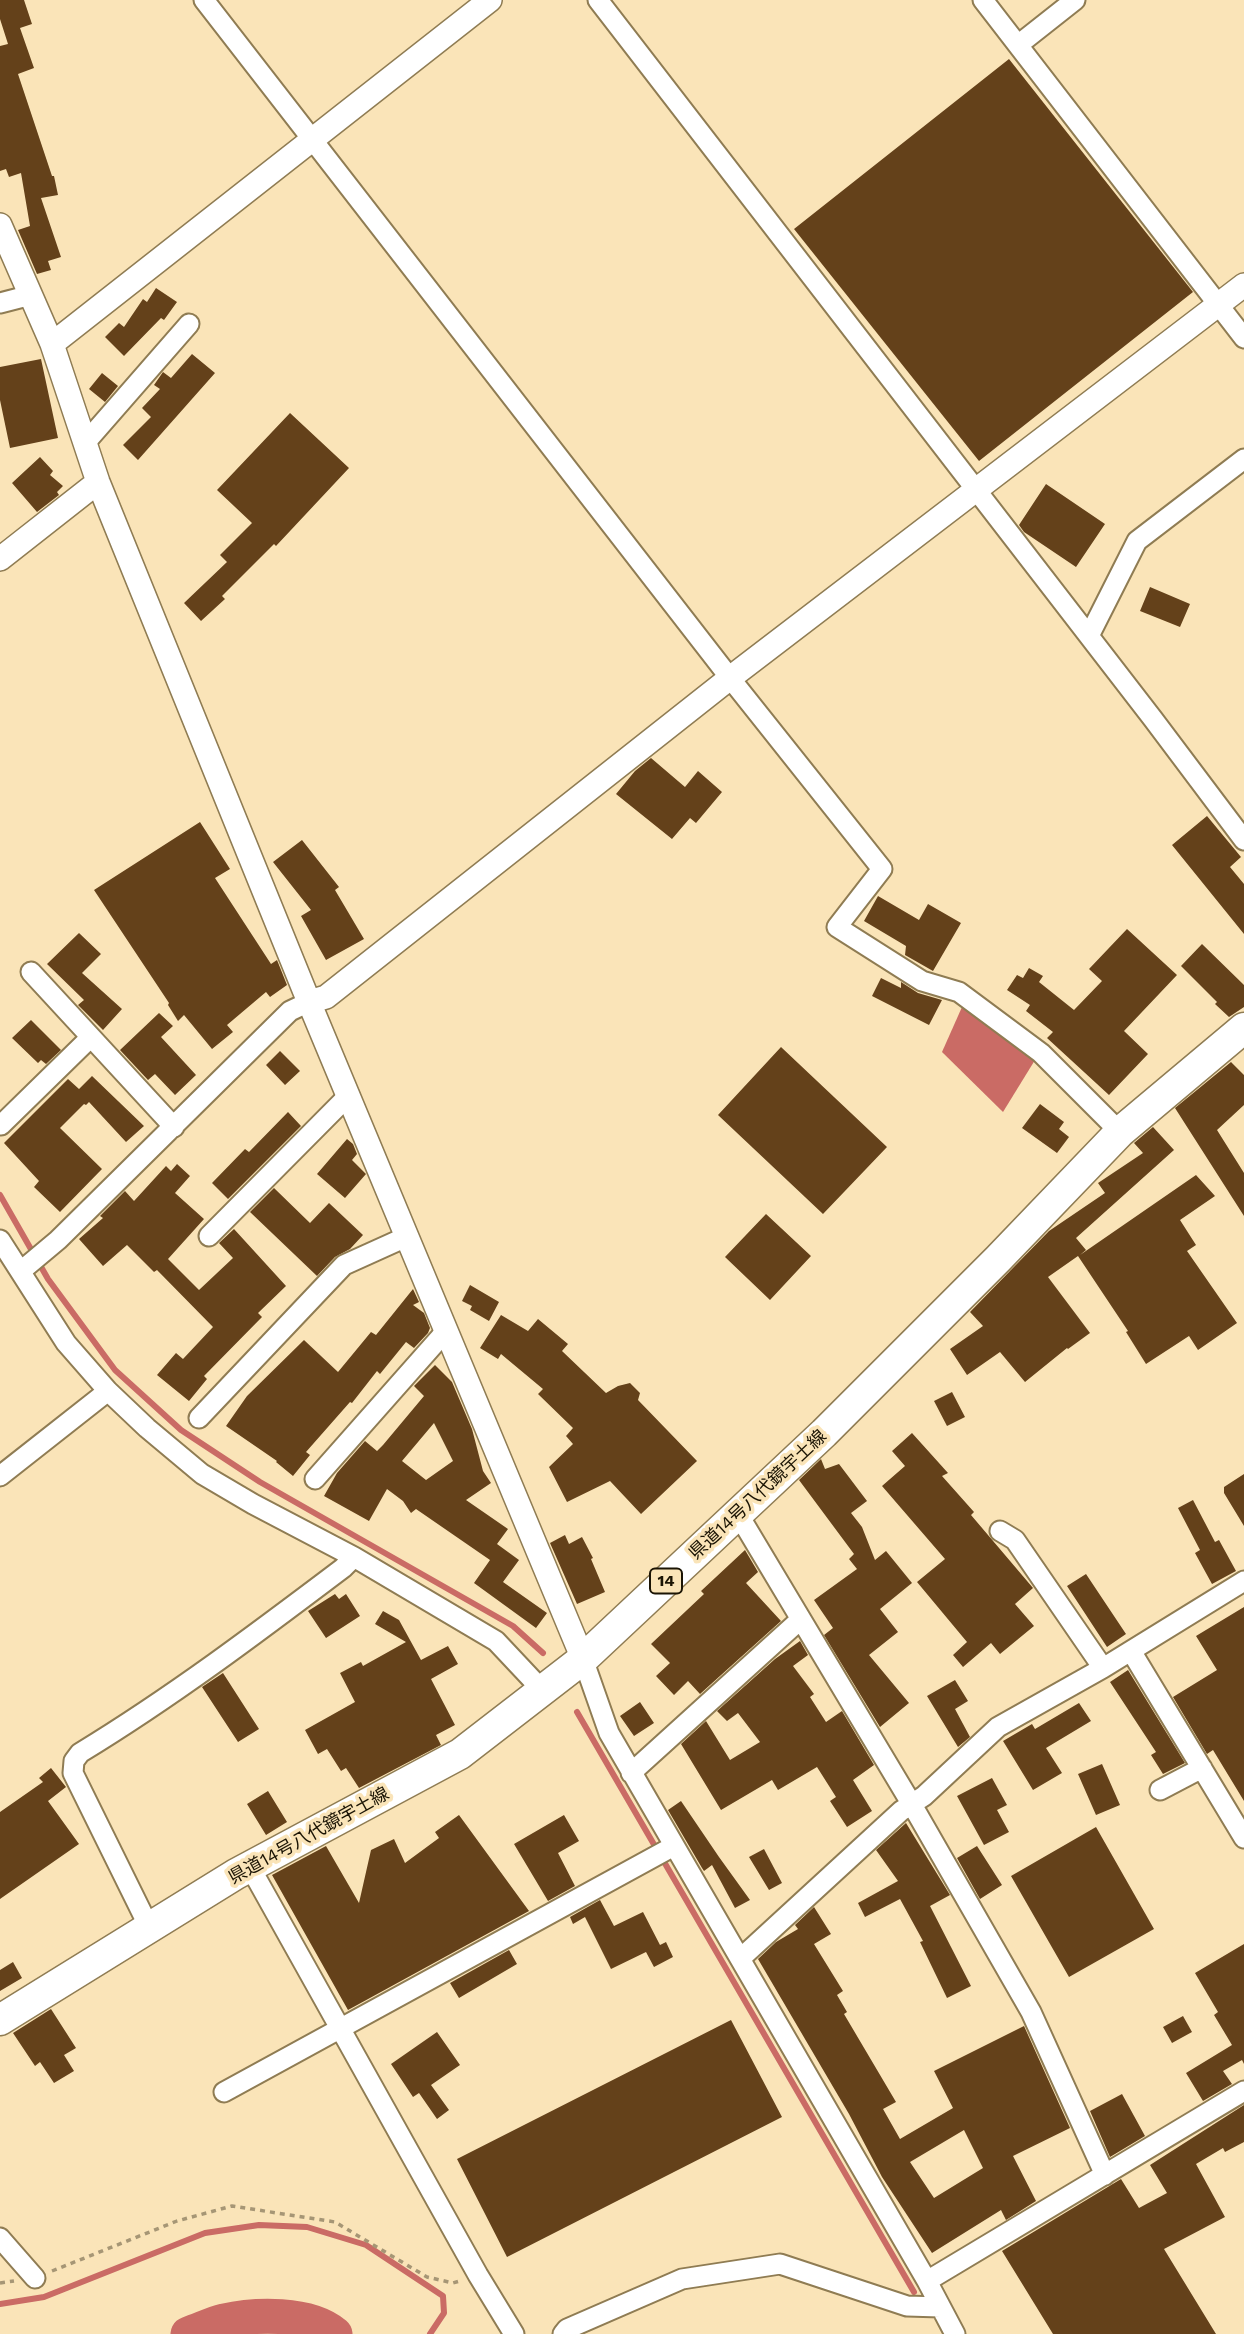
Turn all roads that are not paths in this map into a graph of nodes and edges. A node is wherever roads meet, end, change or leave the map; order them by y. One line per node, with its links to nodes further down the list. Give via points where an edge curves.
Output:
1 (204, 0): 7 (street)
2 (490, 0): 7 (street)
3 (598, 0): 19 (street)
4 (983, 0): 6 (street)
5 (1075, 0): 6 (street)
6 (1018, 45): 12 (street)
7 (311, 139): 15 (street); 22 (street)
8 (0, 225): 10 (street)
9 (1244, 285): 12 (street)
10 (31, 295): 11 (street); 15 (street)
11 (0, 303)
12 (1218, 305): 14 (street); 19 (street)
13 (188, 324): 16 (street)
14 (1244, 338)
15 (52, 344): 16 (street)
16 (86, 442): 18 (street)
17 (1244, 459): 21 (street, via 1137,541)
18 (98, 482): 20 (street); 25 (street)
19 (976, 490): 21 (street); 22 (street)
20 (0, 559)
21 (1089, 636): 23 (street)
22 (730, 678): 25 (street, via 327,997); 31 (street, via 882,869 837,927 922,981 959,992 1041,1053)
23 (1244, 840)
24 (31, 972): 27 (street)
25 (309, 1002): 28 (street); 30 (street, via 290,1011)
26 (1244, 1028): 31 (main road, 県道14号八代鏡宇土線 / 14)
27 (91, 1037): 29 (street); 30 (street)
28 (349, 1095): 32 (street); 33 (street)
29 (1, 1125)
30 (174, 1127): 35 (street)
31 (1120, 1132): 41 (main road, 県道14号八代鏡宇土線 / 14, via 998,1259)
32 (209, 1236)
33 (405, 1237): 36 (street); 38 (street, via 344,1265)
34 (0, 1240): 35 (street)
35 (28, 1266): 37 (street, via 66,1342)
36 (445, 1332): 40 (street); 47 (street)
37 (108, 1391): 39 (street); 43 (street, via 202,1474)
38 (199, 1418)
39 (0, 1476)
40 (315, 1479)
41 (738, 1514): 45 (street); 47 (main road, 県道14号八代鏡宇土線 / 14)
42 (1000, 1531): 48 (street, via 1015,1540)
43 (354, 1557): 49 (street, via 496,1641); 57 (street, via 228,1655 74,1761 73,1773)
44 (1244, 1581): 46 (street)
45 (801, 1619): 51 (street); 53 (street)
46 (1131, 1651): 48 (street); 50 (street)
47 (583, 1659): 49 (main road, 県道14号八代鏡宇土線 / 14); 51 (street, via 609,1733)
48 (1103, 1668): 53 (street, via 998,1727)
49 (544, 1690): 56 (main road, 県道14号八代鏡宇土線 / 14, via 460,1754)
50 (1202, 1768): 52 (street); 54 (street)
51 (631, 1773): 55 (street)
52 (1160, 1790)
53 (911, 1803): 58 (street); 63 (street, via 1031,2012)
54 (1244, 1838)
55 (671, 1847): 58 (street); 60 (street)
56 (250, 1867): 57 (main road, 県道14号八代鏡宇土線 / 14); 60 (street)
57 (150, 1929): 59 (main road, 県道14号八代鏡宇土線 / 14)
58 (741, 1958): 66 (street)
59 (0, 2020)
60 (339, 2027): 62 (street); 68 (street)
61 (1244, 2091): 63 (street)
62 (224, 2092)
63 (1105, 2175): 66 (street)
64 (0, 2238): 65 (street)
65 (35, 2278)
66 (927, 2281): 67 (street)
67 (940, 2307): 69 (street, via 907,2306 780,2264 682,2279); 70 (street)
68 (514, 2334)
69 (563, 2334)
70 (955, 2334)

